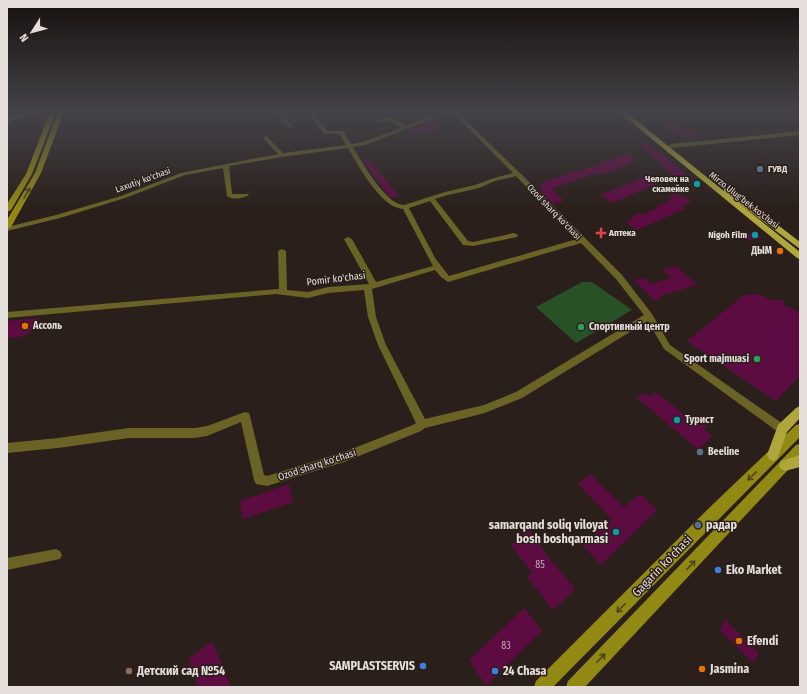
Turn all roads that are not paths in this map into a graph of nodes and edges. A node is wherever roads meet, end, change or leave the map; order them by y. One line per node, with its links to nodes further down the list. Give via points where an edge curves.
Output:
1 (40, 144): 18 (main road, via 29,174)
2 (49, 144): 19 (main road, one-way to 2, via 38,173)
3 (272, 144): 11 (street)
4 (361, 144): 9 (street, Laxutiy ko'chasi)
5 (487, 144): 14 (street, Ozod sharq ko'chasi)
6 (662, 144): 25 (main road, Mirzo Ulug'bek ko'chasi)
7 (687, 144): 8 (street)
8 (671, 146): 23 (main road, Mirzo Ulug'bek ko'chasi)
9 (349, 147): 11 (street, Laxutiy ko'chasi); 17 (street, via 388,200 398,207)
10 (261, 152): 12 (street)
11 (282, 155): 12 (street, Laxutiy ko'chasi)
12 (267, 158): 13 (street, Laxutiy ko'chasi)
13 (226, 166): 15 (street, via 229,195); 19 (street, Laxutiy ko'chasi, via 184,174 123,197)
14 (518, 174): 16 (street); 22 (street, Ozod sharq ko'chasi)
15 (246, 195)
16 (432, 199): 17 (street); 20 (street, via 466,243 473,244)
17 (404, 207): 26 (street)
18 (7, 210)
19 (7, 228)
20 (514, 235)
21 (348, 239): 27 (street)
22 (582, 240): 26 (street, via 450,279 444,277); 30 (street, Ozod sharq ko'chasi, via 619,277)
23 (800, 246)
24 (282, 251): 28 (street)
25 (800, 256)
26 (437, 267): 27 (street, Pomir ko'chasi)
27 (371, 286): 28 (street, Pomir ko'chasi, via 328,290 308,295); 32 (street, via 372,317 382,345)
28 (283, 292): 29 (street, Pomir ko'chasi)
29 (7, 315)
30 (650, 316): 32 (street, Ozod sharq ko'chasi, via 518,395 485,409); 33 (street, Ozod sharq ko'chasi, via 667,347)
31 (800, 411): 33 (main road)
32 (422, 424): 35 (street, Ozod sharq ko'chasi, via 344,457 267,481 260,480 245,416 195,433 129,433)
33 (782, 429): 37 (main road)
34 (800, 429): 37 (main road, Gagarin ko'chasi)
35 (7, 448)
36 (800, 449): 39 (main road, Gagarin ko'chasi)
37 (773, 455): 42 (main road, Gagarin ko'chasi, one-way to 42)
38 (800, 461): 39 (main road)
39 (785, 465): 43 (main road, Gagarin ko'chasi, one-way to 39)
40 (56, 556): 41 (street)
41 (7, 564)
42 (542, 687)
43 (574, 687)

